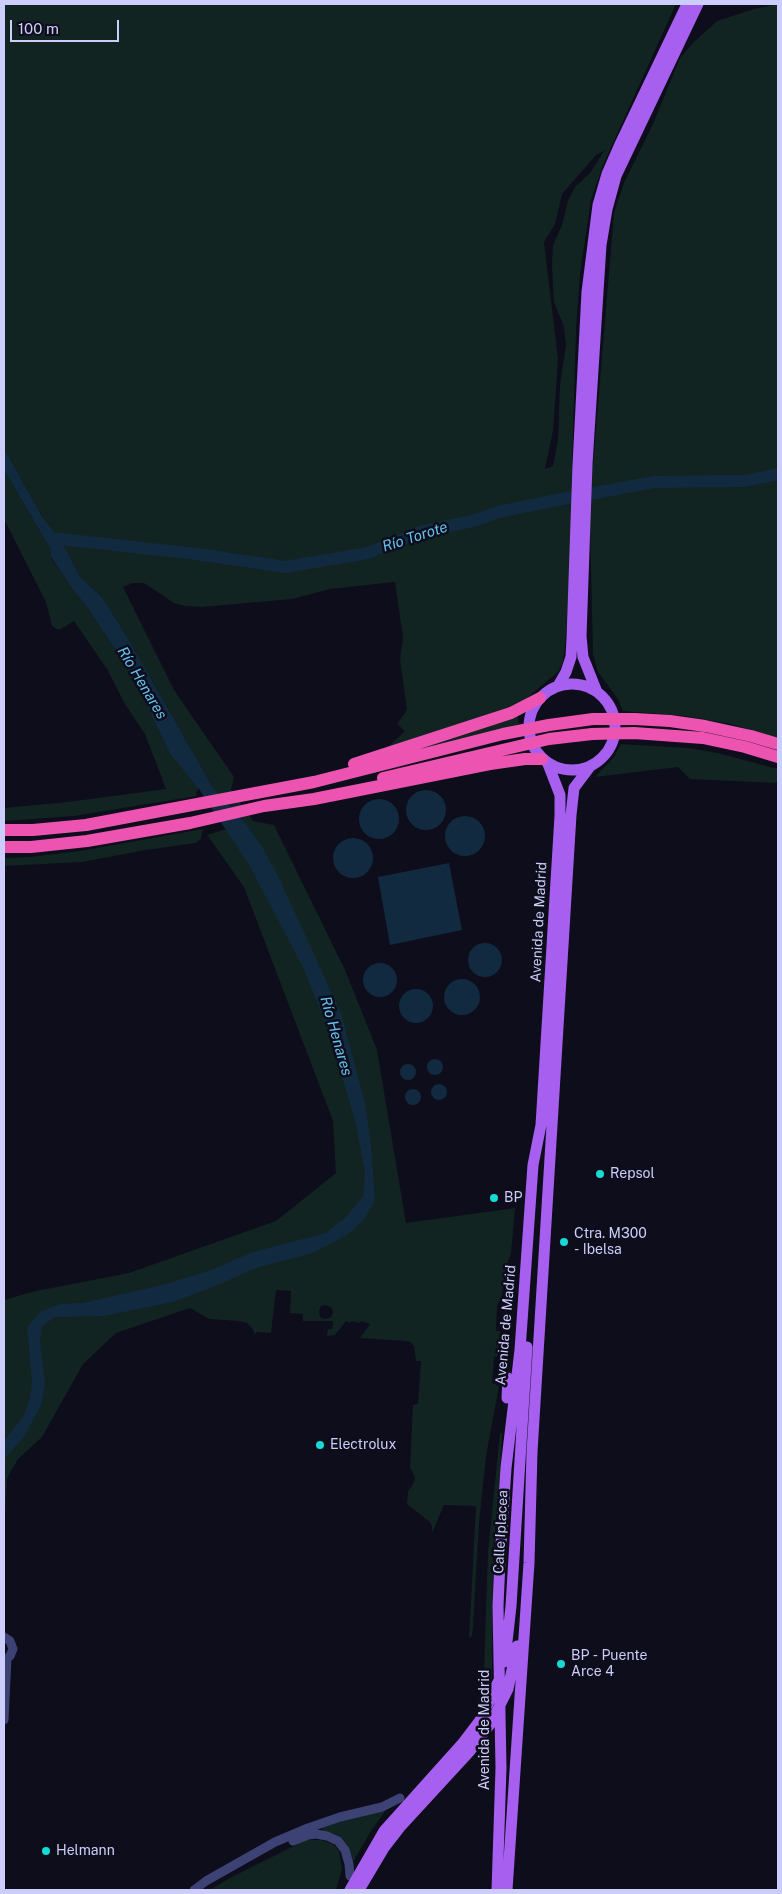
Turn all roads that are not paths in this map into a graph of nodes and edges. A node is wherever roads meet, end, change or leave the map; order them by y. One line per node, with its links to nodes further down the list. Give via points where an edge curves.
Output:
1 (687, 4): 3 (main road, via 621,142 598,205 587,292)
2 (698, 4): 3 (main road, via 630,144 616,176 607,209 601,245)
3 (583, 465): 4 (main road)
4 (579, 556): 5 (main road, via 570,657); 6 (main road, via 583,657)
5 (558, 686): 6 (main road, via 582,685); 7 (main road)
6 (597, 692): 13 (main road, via 614,715 615,729 609,750)
7 (540, 698): 11 (main road, via 528,724 530,741); 14 (highway, via 511,713)
8 (660, 735): 10 (highway, via 704,738); 12 (highway); 15 (highway, via 592,734 558,738)
9 (778, 744): 14 (highway, via 705,726 635,719 593,719 504,734 314,782)
10 (778, 757)
11 (545, 762): 13 (main road, via 565,770); 15 (highway, via 525,759 499,763 314,800); 18 (main road, Avenida de Madrid, via 560,795 560,816)
12 (778, 763)
13 (589, 768): 20 (main road, Avenida de Madrid, via 574,788 571,816)
14 (274, 788): 16 (highway, via 86,825)
15 (269, 805): 17 (highway, via 87,841)
16 (4, 830)
17 (4, 847)
18 (541, 1125): 21 (main road, Avenida de Madrid, via 533,1165 520,1350); 29 (main road, Calle Iplacea, via 513,1579 506,1651 498,1684 481,1719 462,1744 384,1831)
19 (508, 1378): 21 (main road)
20 (532, 1452): 30 (main road, Calle Iplacea, via 517,1654 508,1690 491,1723 470,1751 401,1826); 32 (main road, Avenida de Madrid, via 530,1563)
21 (506, 1468): 31 (main road, Avenida de Madrid, via 498,1606 501,1768)
22 (4, 1637): 23 (street, via 12,1645 12,1652)
23 (5, 1659): 24 (street)
24 (4, 1720)
25 (400, 1798): 26 (street, via 382,1807 308,1828 275,1842)
26 (238, 1864): 27 (street, via 316,1834 338,1841 345,1850); 28 (street)
27 (350, 1876)
28 (194, 1890)
29 (350, 1890)
30 (359, 1890)
31 (497, 1890)
32 (507, 1890)

